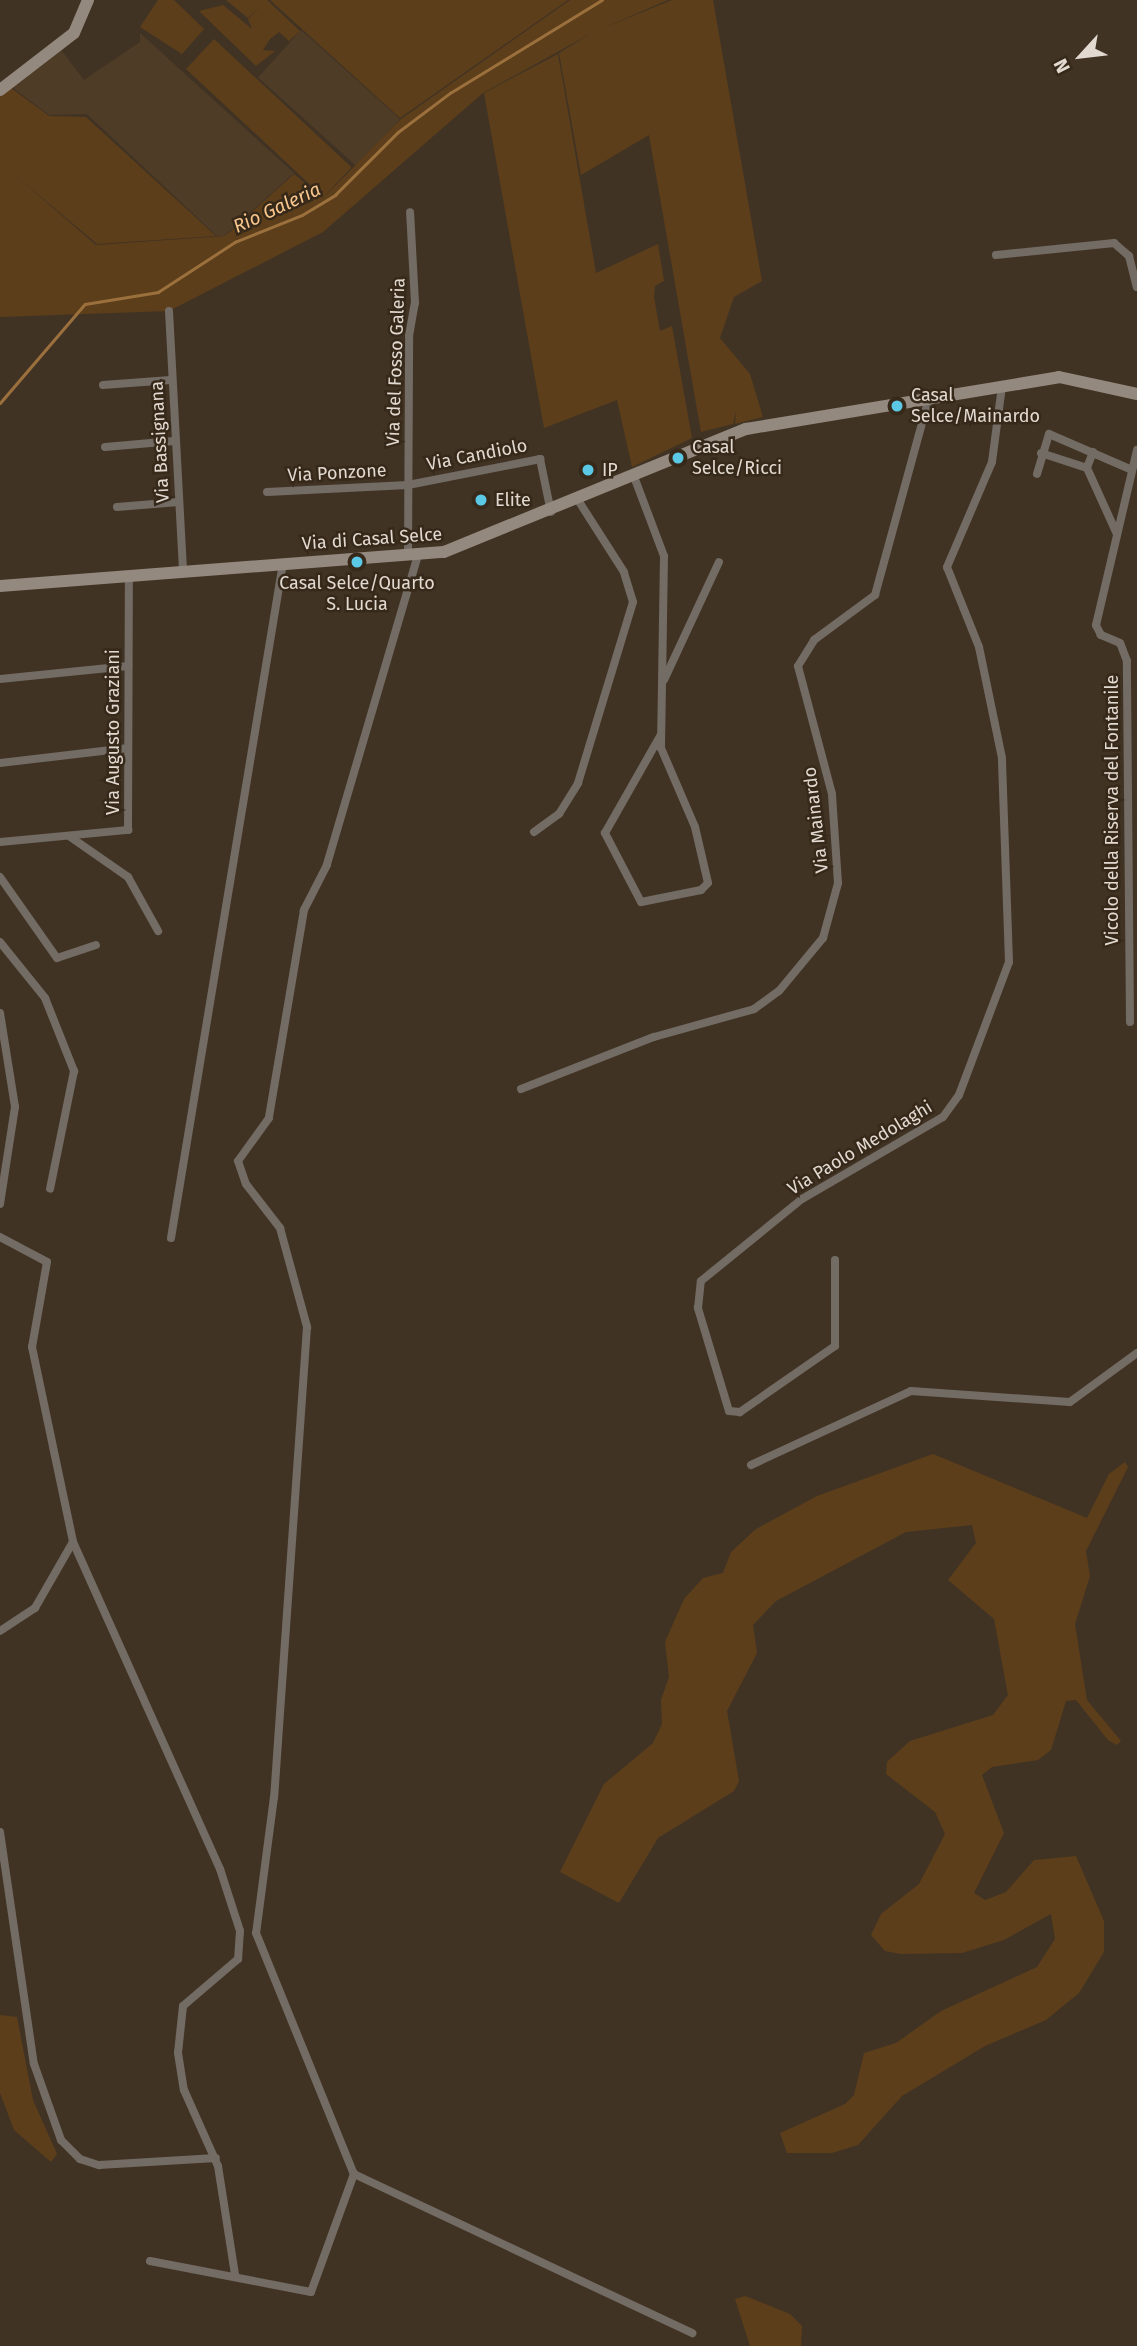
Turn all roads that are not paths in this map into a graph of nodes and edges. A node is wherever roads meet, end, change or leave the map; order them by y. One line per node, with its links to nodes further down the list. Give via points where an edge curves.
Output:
1 (88, 0): 2 (main road, via 74,33)
2 (0, 90)
3 (410, 212): 21 (street, Via del Fosso Galeria, via 415,303)
4 (996, 255): 5 (street, via 1114,243 1129,256)
5 (1137, 287)
6 (169, 311): 7 (street, Via Bassignana)
7 (171, 380): 8 (street); 12 (street, Via Bassignana)
8 (103, 385)
9 (1002, 386): 10 (main road, Via di Casal Selce, via 1072,376); 11 (main road, Via di Casal Selce); 54 (street, Via Paolo Medolaghi, via 992,462 947,567 979,647 1002,758 1009,961 959,1095 943,1117 802,1199 701,1281 698,1308 729,1412 740,1412 835,1346)
10 (1137, 394)
11 (929, 398): 19 (main road, Via di Casal Selce, via 746,429); 49 (street, Via Mainardo, via 875,595 814,640 798,666 832,794 838,889 823,938 779,991 754,1009 662,1034)
12 (174, 441): 13 (street); 24 (street, Via Bassignana)
13 (105, 447)
14 (1137, 450): 18 (street, Vicolo della Riserva del Fontanile)
15 (1093, 452): 16 (street, via 1049,434); 17 (street); 18 (street)
16 (1041, 453): 17 (street); 20 (street)
17 (1087, 468): 27 (street)
18 (1132, 470): 27 (street, Vicolo della Riserva del Fontanile)
19 (633, 474): 23 (main road, Via di Casal Selce); 36 (street, via 664,552)
20 (1037, 474)
21 (408, 485): 22 (street, Via Ponzone); 26 (street, Via Candiolo, via 540,459); 28 (street, Via del Fosso Galeria)
22 (267, 492)
23 (578, 500): 26 (main road, Via di Casal Selce); 40 (street, via 627,577 633,602 578,783 559,814)
24 (179, 502): 25 (street); 31 (street, Via Bassignana)
25 (117, 507)
26 (551, 512): 28 (main road, Via di Casal Selce, via 466,546)
27 (1117, 534): 48 (street, Vicolo della Riserva del Fontanile, via 1096,625 1101,635 1120,643 1127,663)
28 (413, 555): 30 (main road, Via di Casal Selce); 61 (street, Via del Fosso Galeria, via 327,865 303,910 269,1118 238,1161 246,1184 280,1228 307,1332 274,1797)
29 (719, 562): 36 (street)
30 (283, 563): 31 (main road, Via di Casal Selce); 53 (street)
31 (183, 571): 32 (main road, Via di Casal Selce)
32 (129, 575): 33 (main road, Via di Casal Selce); 34 (street, Via Augusto Graziani)
33 (0, 586)
34 (128, 666): 35 (street); 38 (street, Via Augusto Graziani)
35 (0, 679)
36 (663, 683): 37 (street)
37 (660, 736): 37 (street, via 696,830 708,884 641,902 605,833)
38 (128, 748): 39 (street); 41 (street, Via Augusto Graziani, via 128,830)
39 (0, 763)
40 (534, 832)
41 (69, 836): 42 (street, Via Augusto Graziani); 44 (street, via 128,877)
42 (0, 842)
43 (0, 877): 46 (street, via 57,958)
44 (158, 931)
45 (0, 942): 50 (street, via 45,998 74,1071)
46 (96, 945)
47 (0, 1013): 51 (street, via 15,1107)
48 (1130, 1023)
49 (521, 1089)
50 (50, 1189)
51 (0, 1205)
52 (0, 1237): 57 (street, via 38,1252 48,1263 32,1347)
53 (172, 1238)
54 (835, 1260)
55 (1137, 1353): 56 (street, via 1070,1402 911,1391)
56 (751, 1465)
57 (73, 1542): 58 (street, via 35,1608); 60 (street, via 220,1869)
58 (0, 1631)
59 (0, 1832): 62 (street, via 34,2064 61,2140 80,2159 99,2165)
60 (240, 1933): 61 (street); 62 (street, via 239,1957 191,1996 180,2018 181,2080)
61 (256, 1934): 63 (street)
62 (216, 2158): 65 (street)
63 (354, 2174): 65 (street, via 311,2292); 66 (street)
64 (150, 2260): 65 (street)
65 (235, 2275)
66 (692, 2333)

